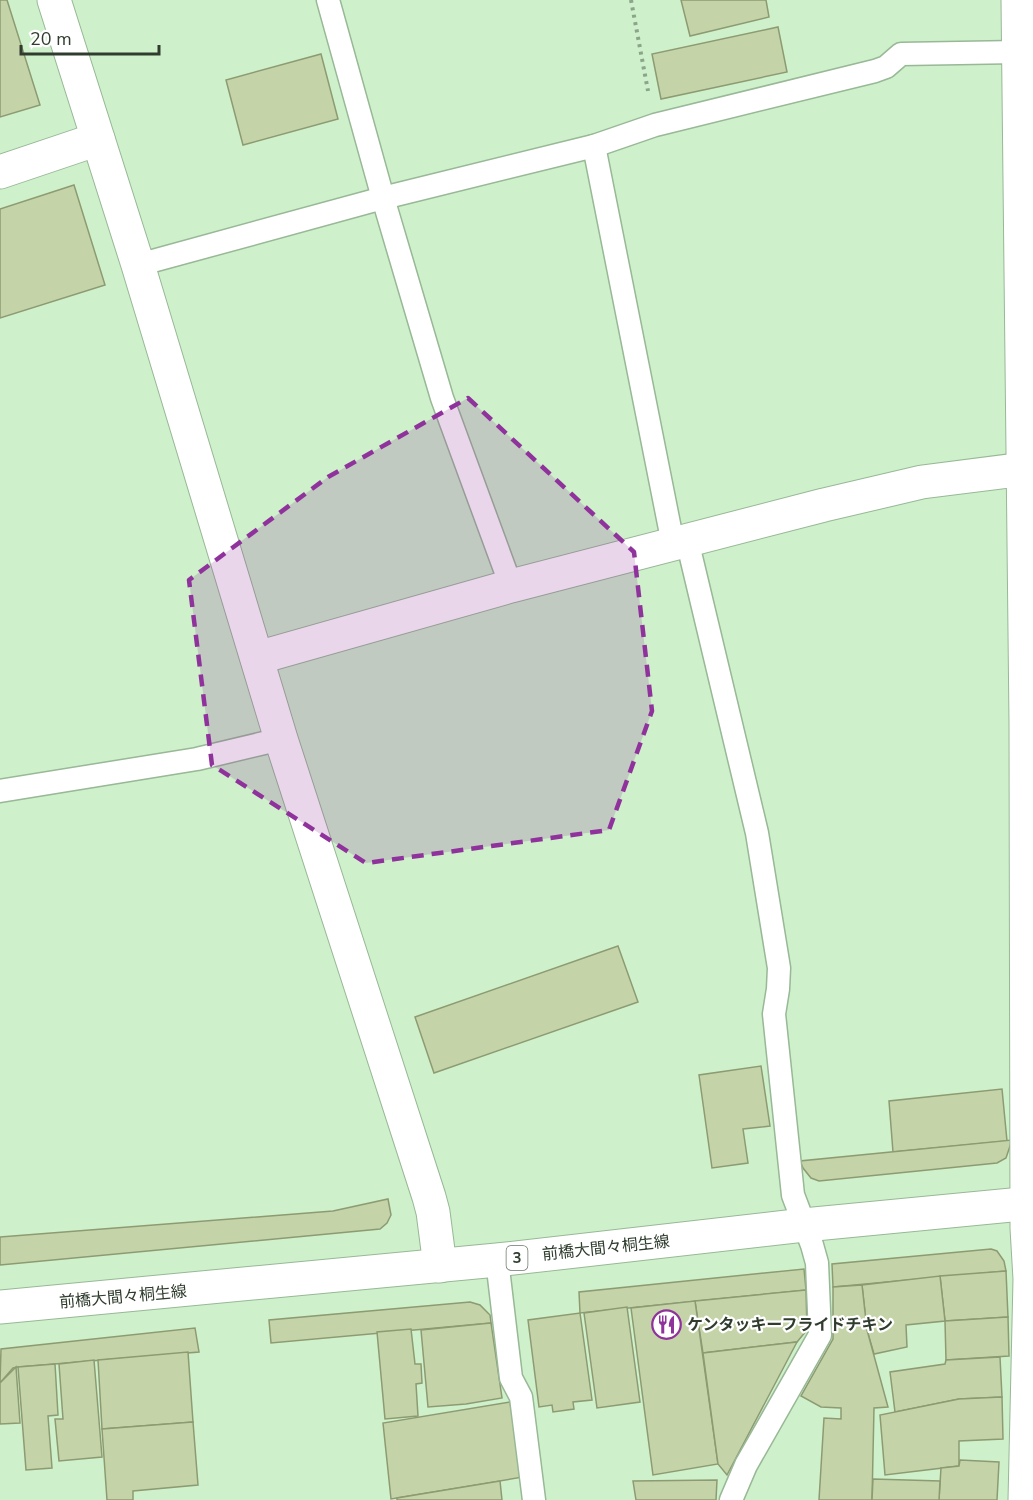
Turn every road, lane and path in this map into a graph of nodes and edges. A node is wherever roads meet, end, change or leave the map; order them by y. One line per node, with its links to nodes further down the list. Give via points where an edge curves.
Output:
1 (54, 0): 7 (street)
2 (328, 0): 10 (lane)
3 (631, 0): 6 (path)
4 (1018, 0): 5 (street)
5 (1020, 52): 6 (lane, via 909,52 875,71); 12 (street)
6 (655, 125): 8 (lane)
7 (98, 139): 9 (street); 11 (street)
8 (594, 146): 10 (lane); 13 (lane)
9 (0, 172)
10 (382, 198): 11 (lane); 14 (lane, via 442,398)
11 (138, 265): 15 (street)
12 (1024, 469): 13 (street, via 922,482); 18 (street)
13 (680, 542): 14 (street); 19 (lane, via 757,833 779,968 774,1014 793,1195)
14 (511, 586): 15 (street)
15 (256, 658): 16 (street)
16 (281, 740): 17 (lane, via 197,759); 21 (street, via 429,1197)
17 (0, 791)
18 (1030, 1204): 19 (street, 前橋大間々桐生線 / 3); 25 (street)
19 (804, 1226): 20 (street, 前橋大間々桐生線 / 3); 24 (lane, via 816,1263 820,1335 746,1465)
20 (497, 1260): 21 (street, 前橋大間々桐生線 / 3); 23 (lane, via 511,1378 521,1397)
21 (440, 1266): 22 (street, 前橋大間々桐生線 / 3)
22 (0, 1308)
23 (534, 1500)
24 (731, 1500)
25 (1025, 1500)

